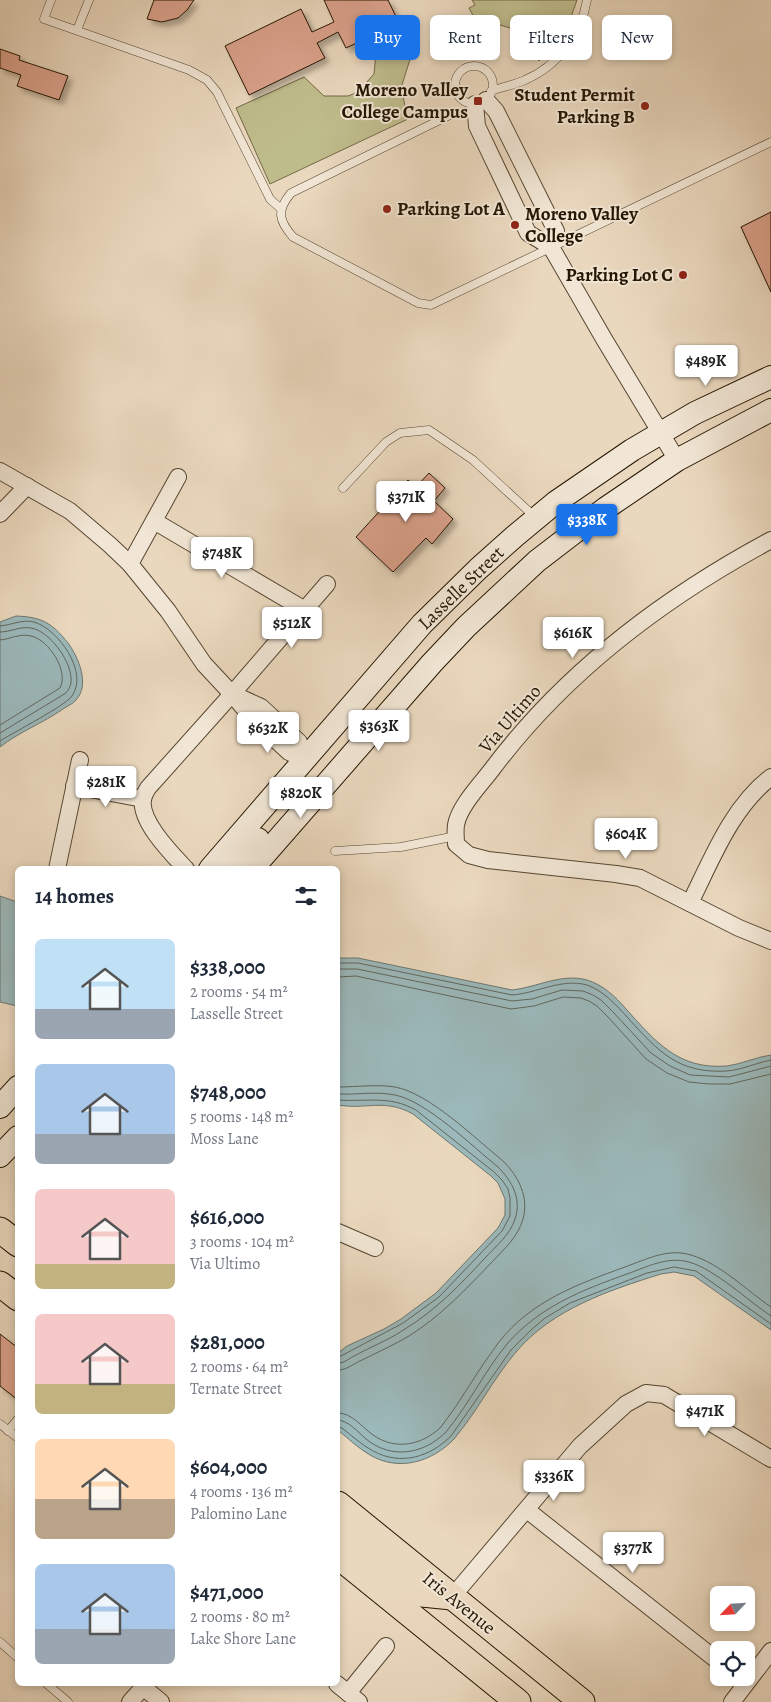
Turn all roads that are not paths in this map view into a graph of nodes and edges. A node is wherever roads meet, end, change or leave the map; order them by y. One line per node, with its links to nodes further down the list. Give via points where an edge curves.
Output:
1 (51, 0): 4 (lane, via 44,19)
2 (89, 0): 4 (lane)
3 (587, 0): 5 (lane, via 572,40 560,55 545,69)
4 (77, 30): 8 (lane, via 189,70 207,80 217,92 270,199)
5 (484, 98): 5 (lane, via 492,84 486,70 472,66 459,72 456,93 467,103); 9 (street, via 496,111 556,230); 9 (street, via 477,126 528,234)
6 (450, 115): 8 (lane, via 291,193)
7 (771, 142): 9 (lane)
8 (281, 209): 9 (lane, via 281,218 294,237 424,305 431,305)
9 (551, 247): 12 (street)
10 (771, 377): 12 (main road, Lasselle Street, via 695,413)
11 (771, 410): 13 (main road, Lasselle Street)
12 (660, 434): 13 (street); 19 (main road, Lasselle Street, via 632,450)
13 (677, 460): 37 (main road, Lasselle Street, via 606,508 537,561 471,622)
14 (0, 471): 16 (street)
15 (178, 477): 20 (street)
16 (28, 486): 18 (street); 22 (street, via 70,511)
17 (343, 488): 19 (lane, via 386,442 400,433 430,430 473,460)
18 (0, 514)
19 (537, 518): 27 (main road, Lasselle Street, via 422,624)
20 (154, 521): 22 (street); 24 (street)
21 (771, 540): 31 (street, Via Ultimo, via 738,557 645,618 541,711 508,748 465,806 456,824)
22 (130, 564): 25 (street, via 168,611 204,664)
23 (328, 584): 24 (street)
24 (305, 610): 25 (street)
25 (232, 694): 27 (street, via 252,718 289,752); 30 (street, via 148,788)
26 (80, 760): 29 (street)
27 (305, 760): 35 (main road, Lasselle Street); 36 (main road, via 311,770 309,781)
28 (771, 777): 38 (street, via 746,802 730,825)
29 (74, 786): 30 (street); 33 (street)
30 (143, 799): 34 (street, via 148,821)
31 (456, 840): 32 (lane); 38 (street, via 469,855 488,860 640,878)
32 (335, 851)
33 (58, 866)
34 (183, 866)
35 (213, 866)
36 (235, 866)
37 (255, 866)
38 (690, 903): 39 (street)
39 (771, 941)
40 (15, 1090): 41 (main road)
41 (0, 1107)
42 (15, 1140): 43 (main road)
43 (0, 1156)
44 (0, 1230): 46 (main road)
45 (340, 1233): 47 (street)
46 (15, 1242)
47 (374, 1248)
48 (0, 1284): 49 (main road)
49 (15, 1296)
50 (15, 1423): 52 (lane)
51 (0, 1424): 52 (lane)
52 (8, 1431): 53 (lane)
53 (15, 1436)
54 (771, 1459): 56 (street, via 664,1395 646,1393 626,1404 580,1446)
55 (340, 1506): 59 (main road, Iris Avenue)
56 (527, 1510): 59 (street); 64 (street)
57 (340, 1534): 59 (main road, via 412,1593)
58 (340, 1558): 74 (main road)
59 (452, 1597): 75 (main road, Iris Avenue)
60 (0, 1642): 63 (lane)
61 (386, 1646): 70 (street)
62 (771, 1651): 65 (street)
63 (15, 1655)
64 (710, 1655)
65 (755, 1668)
66 (49, 1686): 71 (lane)
67 (144, 1686): 72 (street)
68 (146, 1686): 73 (street)
69 (740, 1686): 76 (street)
70 (348, 1693)
71 (68, 1702)
72 (130, 1702)
73 (161, 1702)
74 (518, 1702)
75 (582, 1702)
76 (732, 1702)

